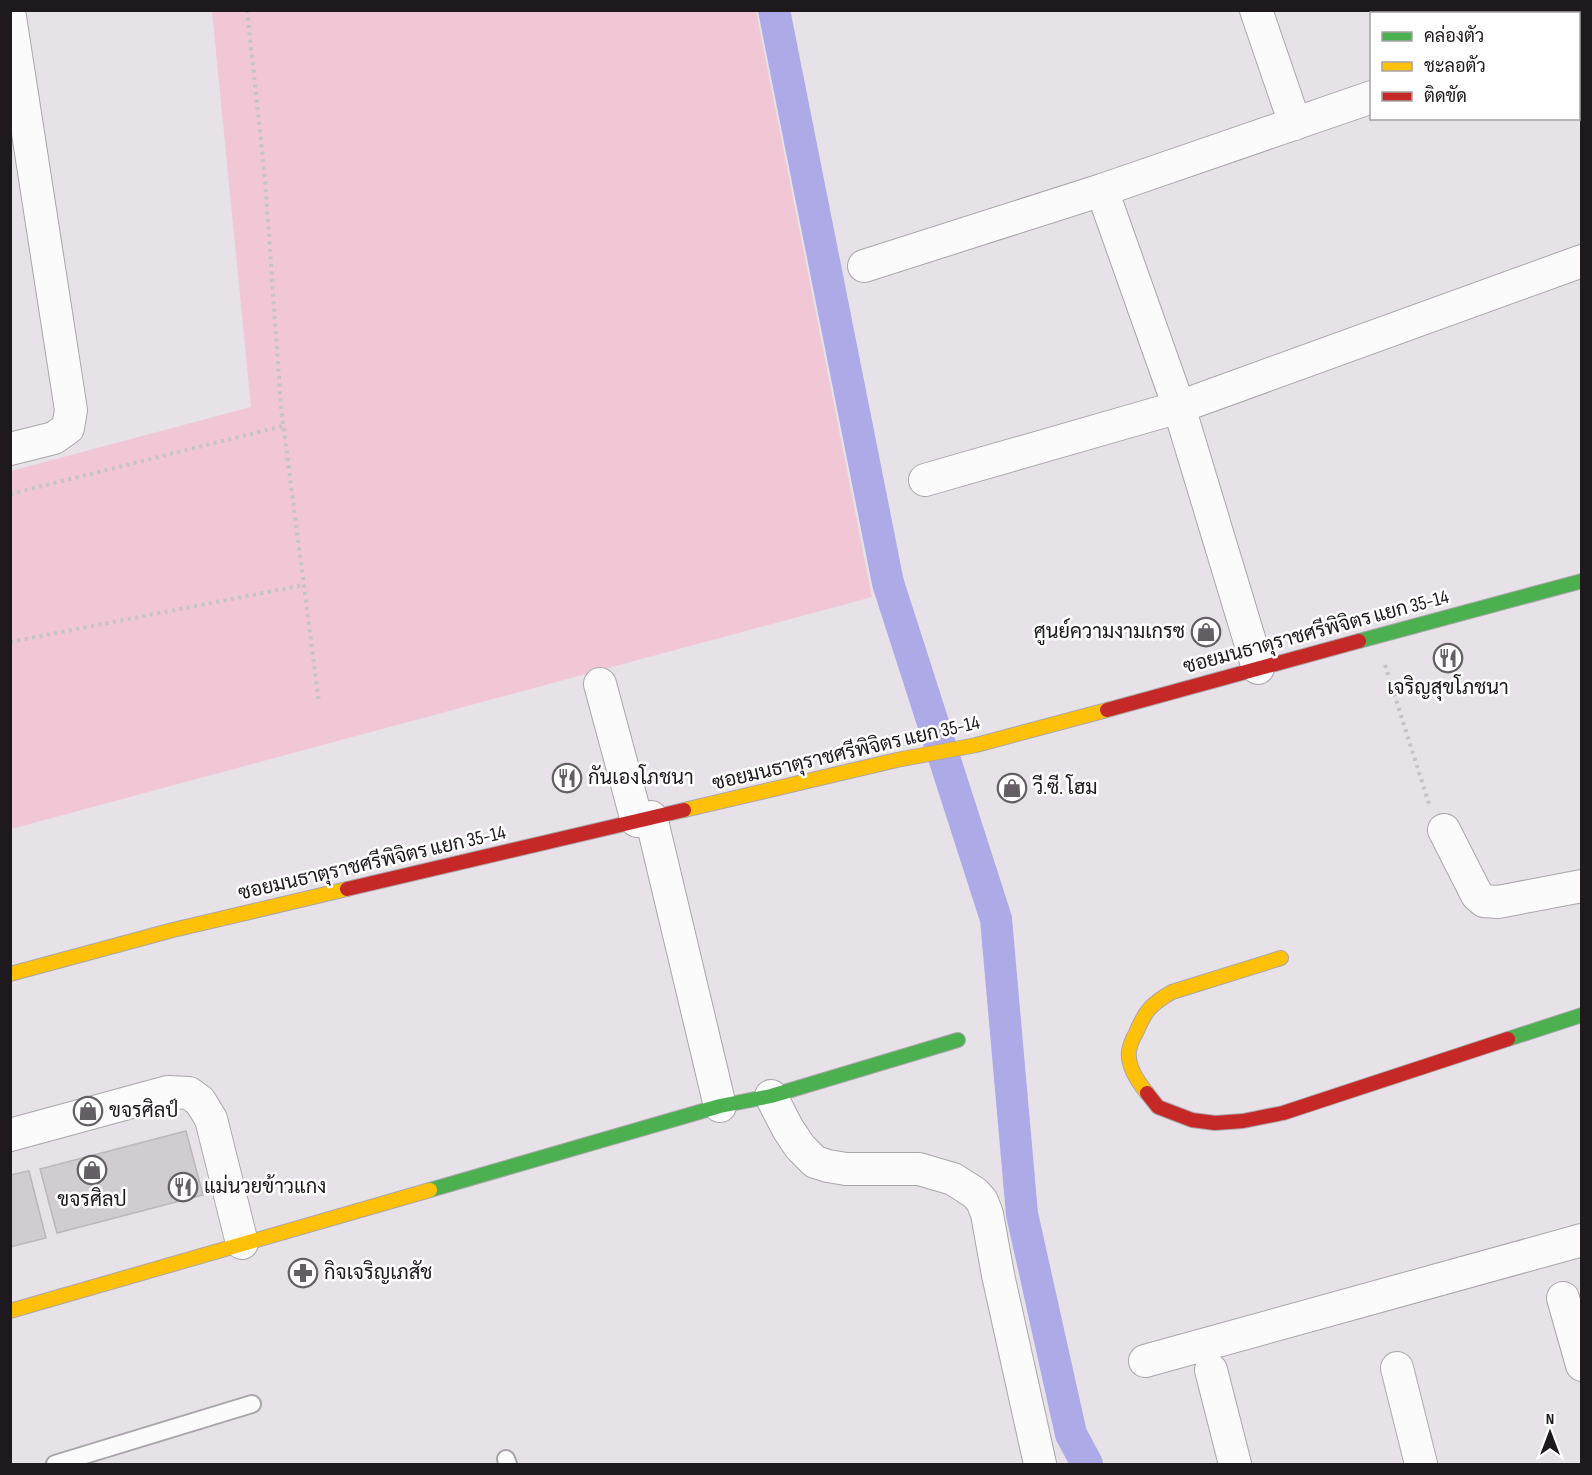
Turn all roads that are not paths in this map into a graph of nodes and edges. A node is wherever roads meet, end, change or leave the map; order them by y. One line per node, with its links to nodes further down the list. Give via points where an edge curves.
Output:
1 (1256, 10): 4 (street)
2 (10, 17): 9 (street, via 71,410 68,428 54,438)
3 (1370, 97): 4 (street)
4 (1295, 124): 5 (street)
5 (1102, 190): 7 (street); 8 (street)
6 (1581, 261): 8 (street)
7 (864, 266)
8 (1179, 407): 10 (street); 12 (street)
9 (10, 449)
10 (925, 480)
11 (1581, 581): 12 (street, ซอยมนธาตุราชศรีพิจิตร แยก 35-14)
12 (1258, 668): 14 (street, ซอยมนธาตุราชศรีพิจิตร แยก 35-14, via 976,745)
13 (600, 684): 14 (street)
14 (644, 819): 18 (street, ซอยมนธาตุราชศรีพิจิตร แยก 35-14, via 173,930); 22 (street)
15 (1437, 819): 16 (street, via 1477,895 1484,901 1498,902)
16 (1581, 886)
17 (1281, 958): 19 (street, via 1172,992 1144,1015 1129,1051 1130,1063 1139,1083 1158,1107 1192,1120 1215,1123 1283,1113)
18 (10, 975)
19 (1581, 1015)
20 (958, 1040): 21 (street)
21 (771, 1096): 22 (street); 34 (street, via 794,1138 815,1162 846,1169 919,1169 953,1179 982,1201)
22 (720, 1106): 25 (street)
23 (10, 1135): 25 (street, via 168,1092 189,1093 200,1101 211,1119)
24 (1581, 1240): 28 (street)
25 (242, 1243): 27 (street)
26 (1563, 1298): 29 (street)
27 (10, 1311)
28 (1145, 1361)
29 (1581, 1365)
30 (1397, 1368): 36 (street)
31 (1211, 1370): 35 (street)
32 (252, 1404): 33 (lane)
33 (55, 1464)
34 (1040, 1464)
35 (1235, 1464)
36 (1421, 1464)

